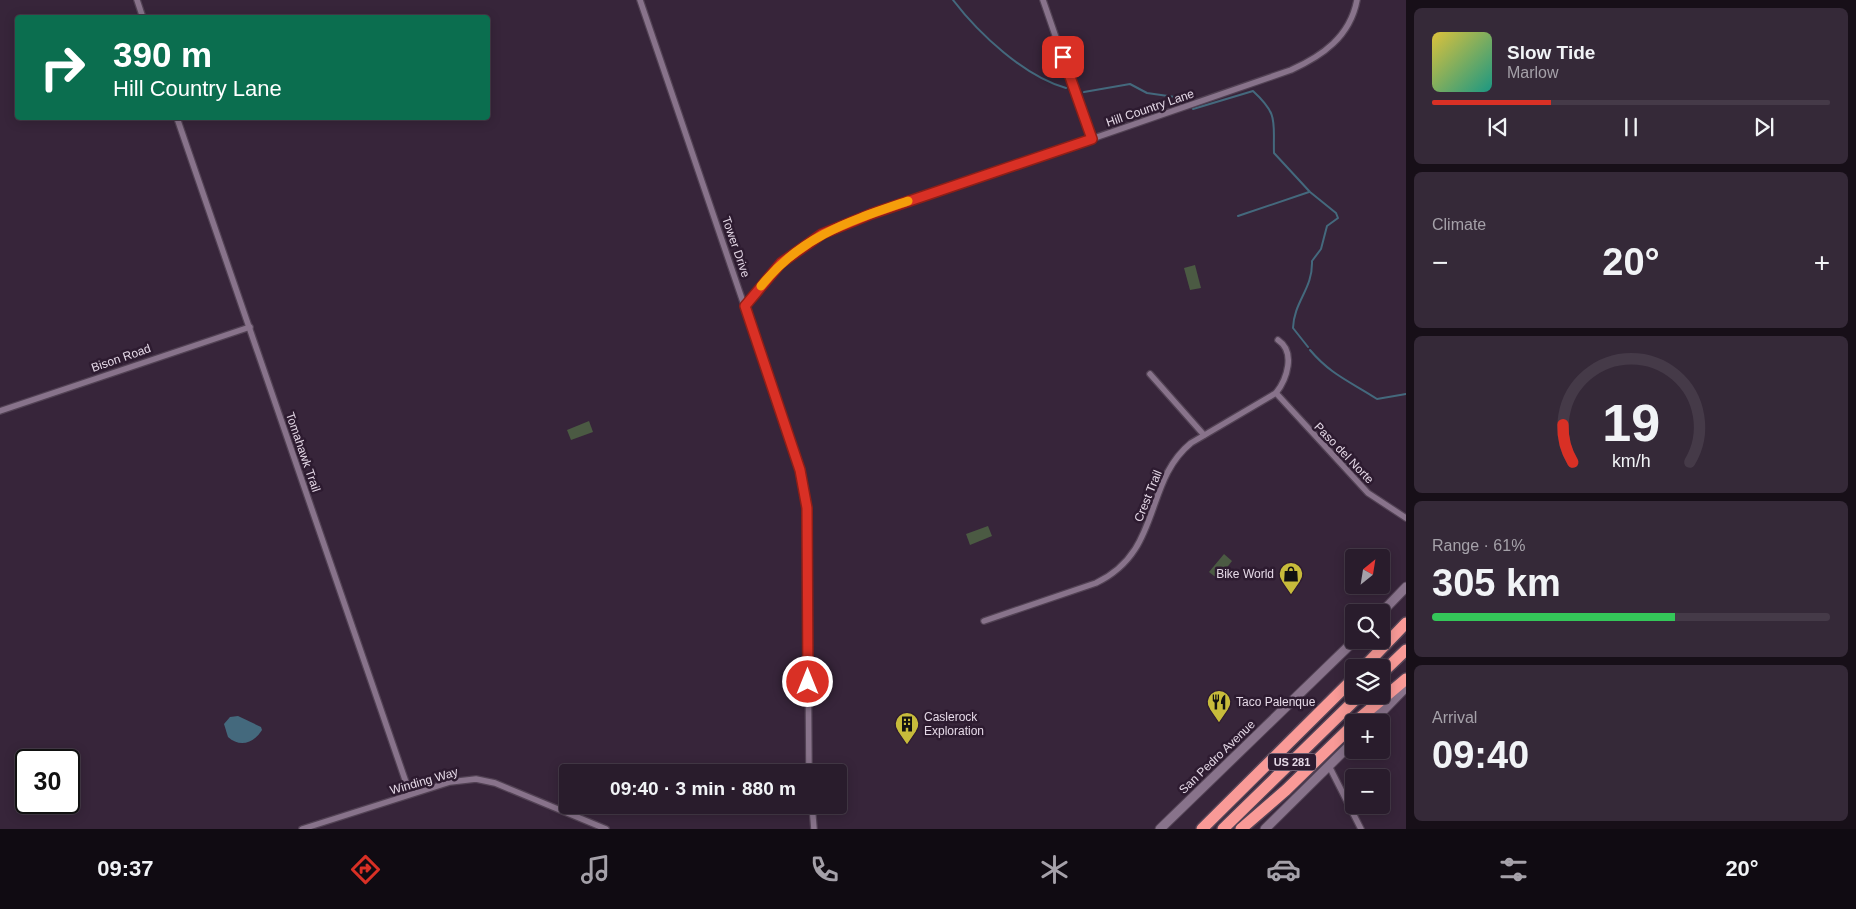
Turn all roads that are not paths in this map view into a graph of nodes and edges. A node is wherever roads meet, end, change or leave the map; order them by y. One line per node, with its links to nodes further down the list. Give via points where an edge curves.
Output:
1 (137, 0): 5 (street)
2 (640, 0): 8 (street, Tower Drive)
3 (1042, 0): 7 (street)
4 (1357, 0): 7 (street, Hill Country Lane, via 1340,38 1315,59)
5 (142, 15)
6 (178, 120): 9 (street, Tomahawk Trail)
7 (1092, 139): 8 (street, Hill Country Lane, via 868,215 822,234 781,263)
8 (745, 306): 38 (street, Tower Drive, via 800,470 807,508)
9 (250, 327): 13 (street, Bison Road); 40 (street, Tomahawk Trail)
10 (1278, 340): 12 (street, via 1287,353 1288,370)
11 (1150, 374): 14 (street)
12 (1276, 393): 14 (street, Crest Trail); 15 (street, Paso del Norte, via 1368,493)
13 (0, 411)
14 (1204, 435): 19 (street, Crest Trail, via 1191,442 1176,458 1138,547 1120,568 1096,583)
15 (1406, 518)
16 (1406, 587): 17 (main road)
17 (1390, 604)
18 (1406, 613): 21 (highway)
19 (984, 621)
20 (1406, 623): 26 (highway)
21 (1390, 630)
22 (1345, 649): 45 (main road, San Pedro Avenue)
23 (1374, 649): 25 (highway)
24 (1406, 650): 27 (highway)
25 (1365, 659)
26 (1372, 659)
27 (1390, 665)
28 (1406, 679): 33 (highway)
29 (1345, 683): 35 (highway)
30 (1345, 687): 35 (highway, US 281)
31 (1406, 687): 34 (main road)
32 (1351, 704): 47 (highway, US 281)
33 (1365, 714)
34 (1380, 714)
35 (1318, 715): 46 (highway, US 281)
36 (1345, 732): 48 (highway)
37 (1345, 750): 39 (main road)
38 (809, 764)
39 (1329, 766): 49 (main road); 50 (street)
40 (410, 794): 42 (street, Winding Way); 43 (street, Winding Way, via 450,782 476,779 495,783)
41 (813, 814): 44 (street)
42 (302, 829)
43 (606, 829)
44 (814, 829)
45 (1161, 829)
46 (1202, 829)
47 (1223, 829)
48 (1241, 829)
49 (1265, 829)
50 (1361, 829)

